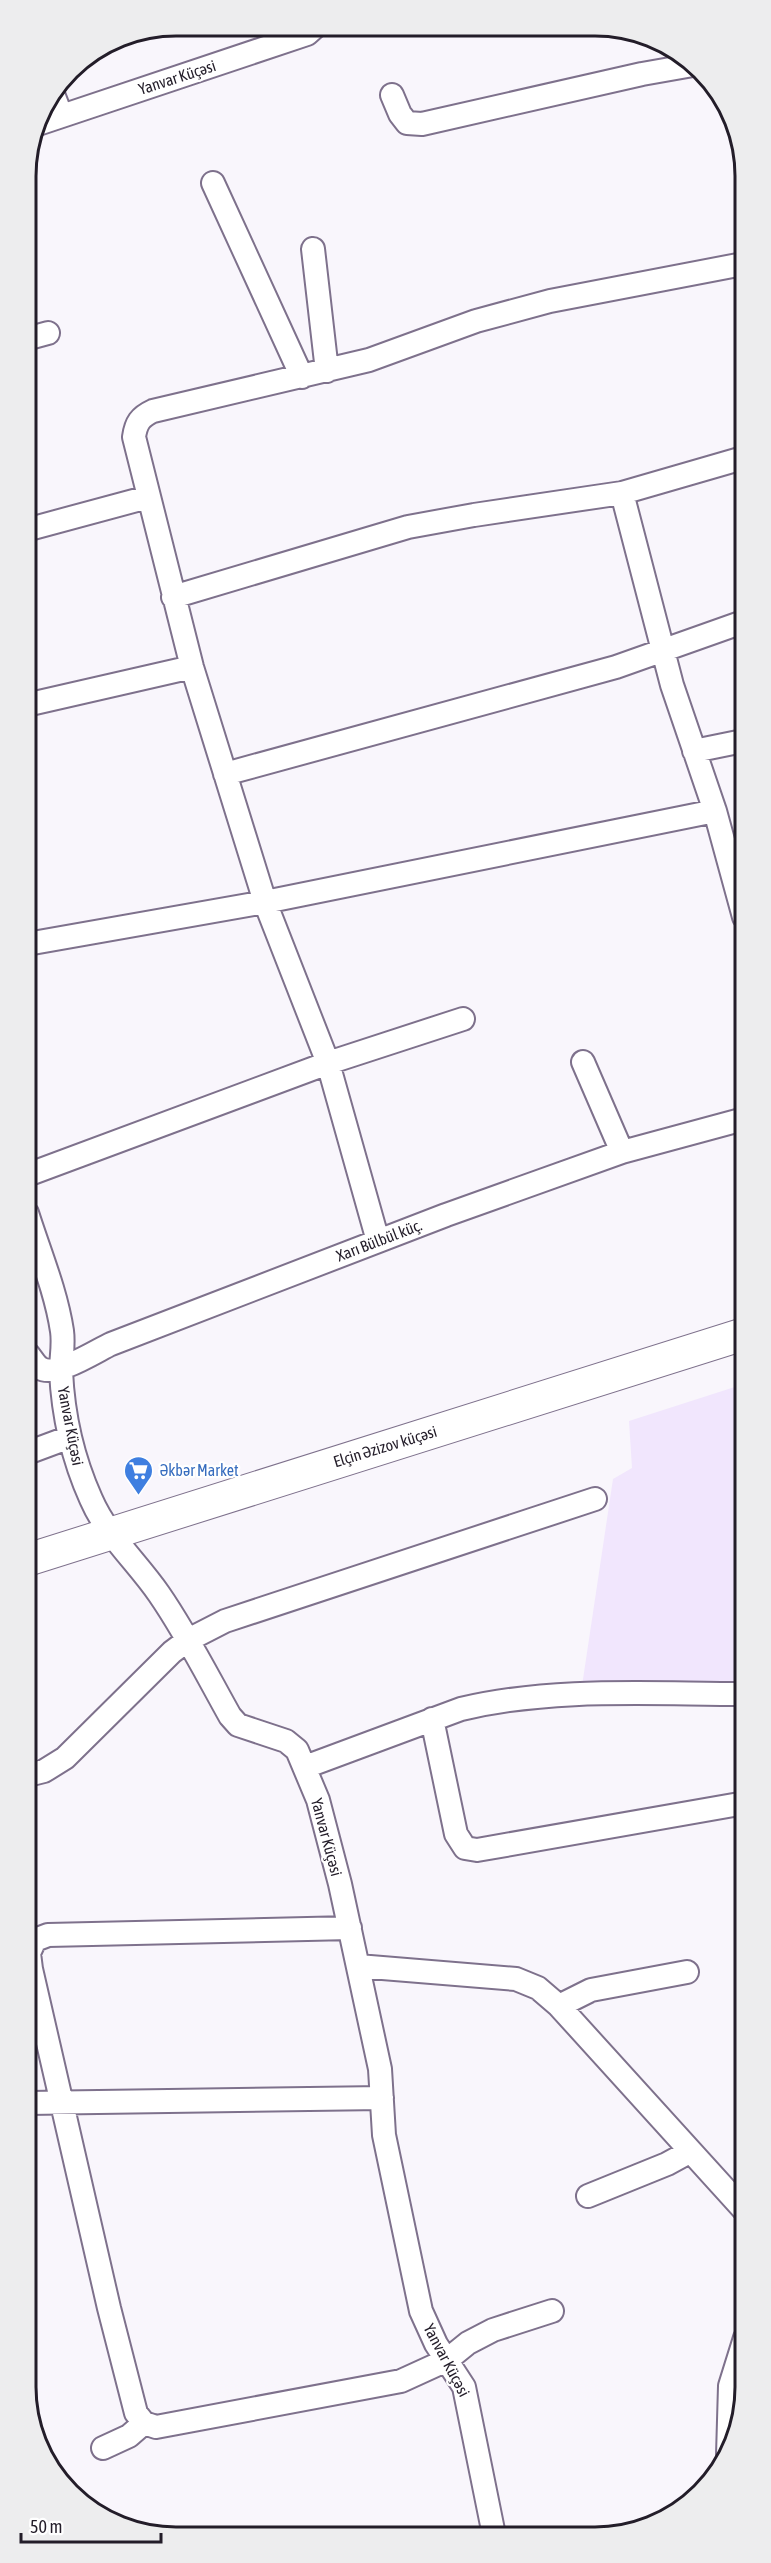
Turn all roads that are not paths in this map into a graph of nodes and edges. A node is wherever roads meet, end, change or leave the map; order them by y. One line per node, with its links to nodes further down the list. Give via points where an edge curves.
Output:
1 (300, 36): 4 (street, Yanvar Küçəsi)
2 (682, 67): 3 (street, via 422,124 407,123)
3 (392, 95)
4 (57, 105)
5 (213, 183): 11 (street)
6 (314, 249): 10 (street)
7 (735, 266): 10 (street, via 550,301 476,321)
8 (48, 333): 9 (street)
9 (36, 336)
10 (327, 371): 11 (street)
11 (302, 377): 14 (street, via 142,416 134,437)
12 (735, 460): 13 (street)
13 (622, 494): 16 (street, via 408,527); 18 (street)
14 (148, 497): 15 (street); 16 (street)
15 (36, 527)
16 (173, 597): 19 (street)
17 (735, 625): 18 (street)
18 (664, 651): 22 (street); 23 (street)
19 (192, 667): 20 (street); 23 (street)
20 (36, 703)
21 (735, 743): 22 (street)
22 (694, 751): 24 (street)
23 (225, 774): 26 (street)
24 (715, 811): 25 (street); 26 (street)
25 (735, 883)
26 (265, 902): 27 (street); 30 (street)
27 (36, 942)
28 (463, 1019): 30 (street)
29 (583, 1062): 32 (street)
30 (328, 1063): 33 (street); 35 (street)
31 (735, 1121): 32 (street, Xarı Bülbül küç.)
32 (622, 1152): 35 (street, Xarı Bülbül küç.)
33 (36, 1172)
34 (36, 1241): 38 (street, Yanvar Küçəsi, via 58,1310 63,1348)
35 (378, 1241): 38 (street, Xarı Bülbül küç., via 111,1344)
36 (735, 1337): 42 (street, Elçin Əzizov küçəsi)
37 (36, 1363): 38 (street, via 40,1368)
38 (61, 1369): 39 (street, Yanvar Küçəsi)
39 (70, 1437): 40 (street); 42 (street, Yanvar Küçəsi, via 91,1500)
40 (36, 1450)
41 (595, 1499): 44 (street, via 225,1621)
42 (109, 1533): 43 (street, Elçin Əzizov küçəsi); 44 (street, Yanvar Küçəsi, via 159,1594)
43 (36, 1557)
44 (188, 1640): 47 (street, Yanvar Küçəsi, via 238,1725 286,1741 297,1750); 48 (street, via 65,1758)
45 (735, 1694): 46 (street, via 537,1695 478,1705)
46 (432, 1719): 47 (street); 49 (street, via 456,1834 465,1848 477,1850)
47 (306, 1767): 50 (street, Yanvar Küçəsi)
48 (36, 1773)
49 (735, 1805)
50 (350, 1928): 51 (street, via 48,1935); 52 (street, Yanvar Küçəsi)
51 (36, 1940)
52 (358, 1966): 55 (street, via 516,1979 538,1988); 56 (street, Yanvar Küçəsi, via 380,2069)
53 (687, 1972): 55 (street, via 591,1990)
54 (36, 1990): 57 (street)
55 (559, 2006): 59 (street)
56 (382, 2098): 57 (street); 63 (street, Yanvar Küçəsi, via 384,2135 421,2311)
57 (63, 2102): 58 (street); 65 (street, via 125,2371 136,2413)
58 (36, 2103)
59 (689, 2152): 60 (street); 61 (street)
60 (588, 2196)
61 (735, 2200)
62 (552, 2311): 63 (street, via 493,2330 468,2343)
63 (447, 2361): 65 (street, via 401,2381 156,2427); 68 (street, Yanvar Küçəsi, via 469,2403)
64 (735, 2370): 66 (street, via 730,2386)
65 (144, 2423): 67 (street, via 129,2436)
66 (729, 2429)
67 (103, 2448)
68 (492, 2527)

